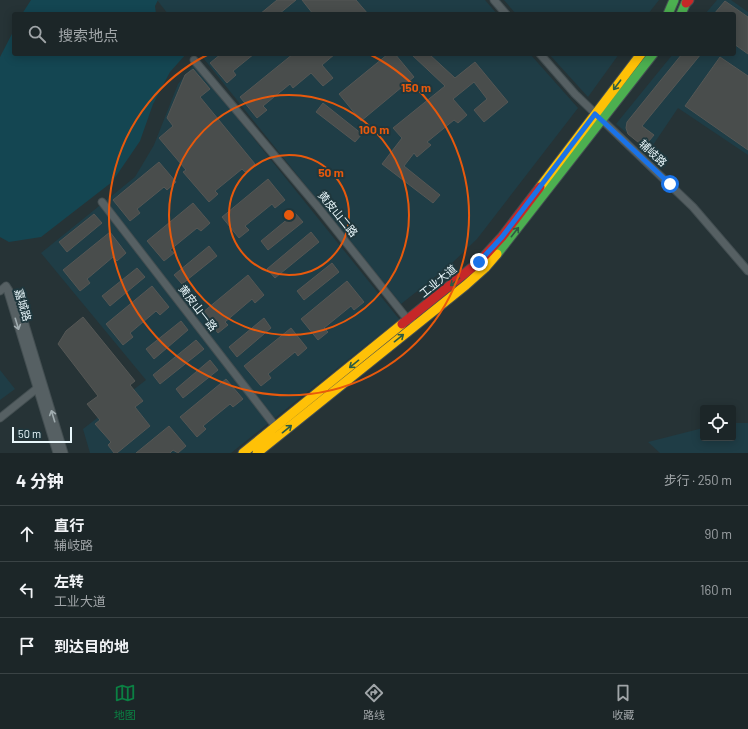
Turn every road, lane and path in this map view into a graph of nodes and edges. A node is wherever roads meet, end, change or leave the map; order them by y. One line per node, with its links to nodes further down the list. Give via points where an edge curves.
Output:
1 (494, 0): 4 (street)
2 (674, 0): 5 (street)
3 (687, 1): 6 (street)
4 (504, 12)
5 (669, 12)
6 (682, 12)
7 (542, 56): 11 (street, 辅岐路)
8 (640, 56): 11 (street, 工业大道, one-way to 11)
9 (651, 56): 11 (street, 工业大道)
10 (194, 60): 16 (street, 黄皮山二路, via 318,206)
11 (598, 117): 13 (street, 辅岐路, via 693,207); 16 (street, 工业大道, one-way to 16, via 490,250 461,278); 17 (street, 工业大道, one-way to 11, via 496,256)
12 (102, 202): 21 (street, 黄皮山一路)
13 (748, 271)
14 (6, 286): 15 (street); 18 (street, 嘉城路, via 20,308); 19 (street, 嘉城路, one-way to 19)
15 (0, 292)
16 (408, 320): 17 (street); 21 (street, 工业大道, one-way to 21)
17 (420, 322): 25 (street, 工业大道, one-way to 17)
18 (44, 382): 19 (street); 23 (street, 嘉城路, one-way to 18)
19 (38, 388): 20 (street); 22 (street, 嘉城路)
20 (0, 418)
21 (276, 427): 24 (street, 工业大道)
22 (57, 453)
23 (64, 453)
24 (243, 453)
25 (257, 453)

